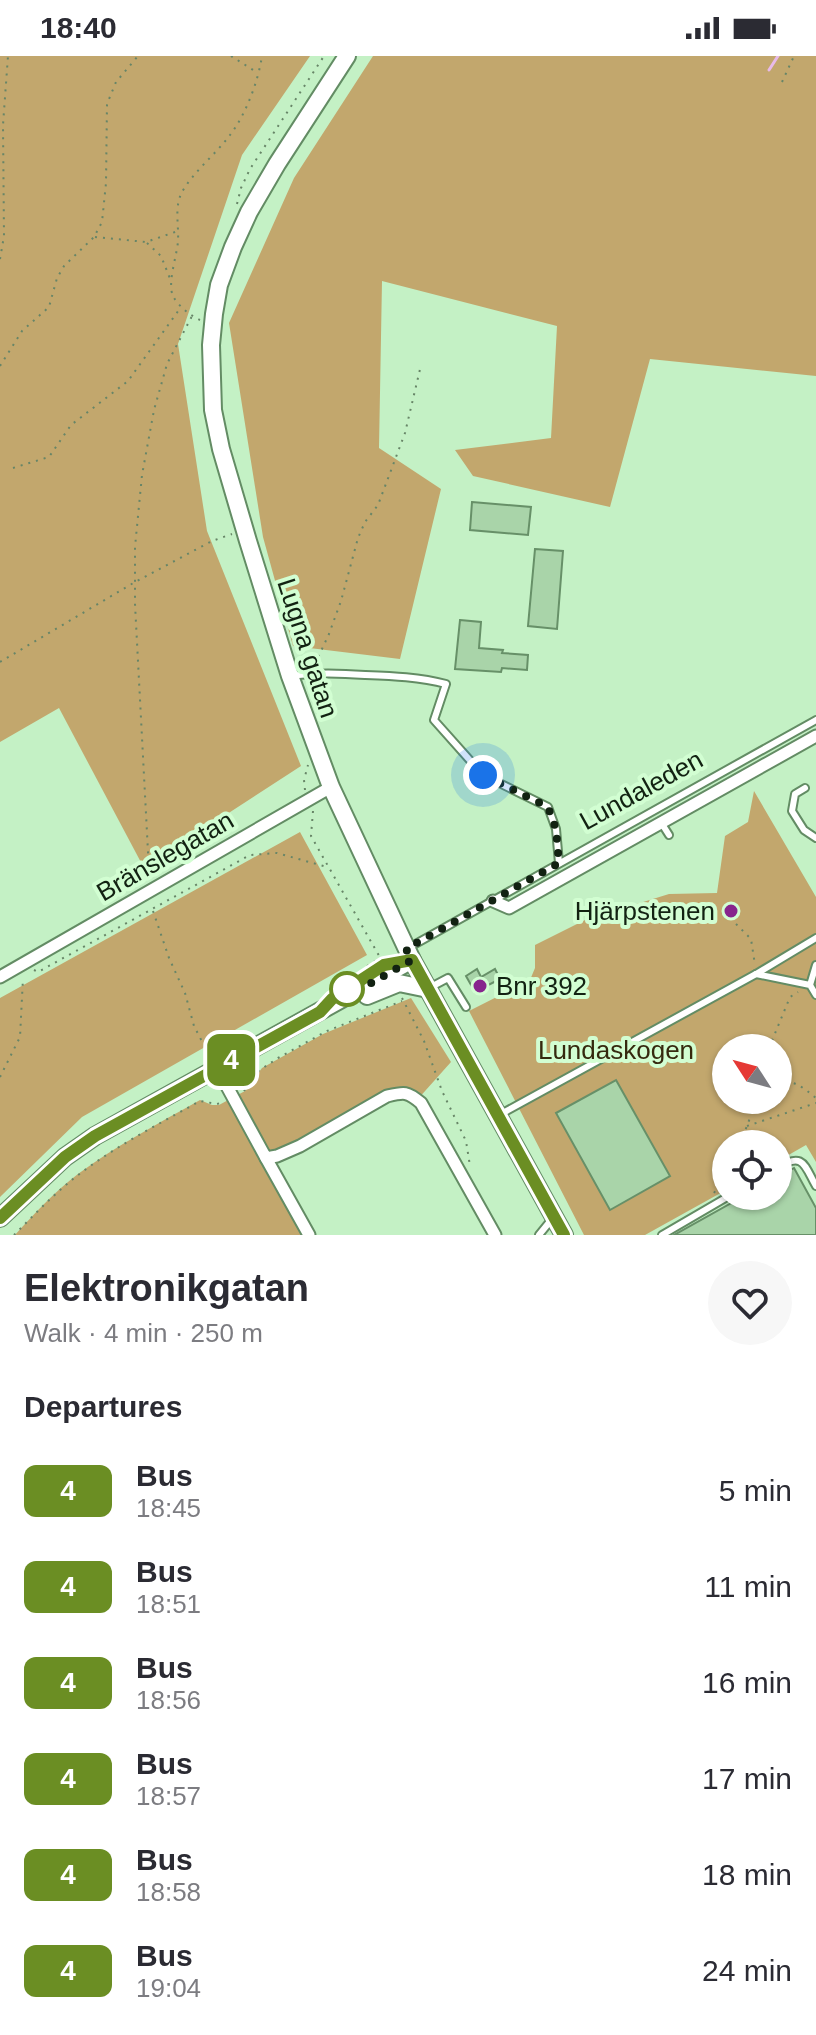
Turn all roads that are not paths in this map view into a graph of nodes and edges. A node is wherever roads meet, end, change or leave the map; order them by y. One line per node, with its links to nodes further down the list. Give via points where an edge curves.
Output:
1 (347, 56): 2 (main road, Lugna gatan, via 249,212 219,285 211,345 213,410 221,449)
2 (290, 676): 5 (main road, Lugna gatan); 10 (lane, via 311,672 446,684 434,720 483,775 548,807)
3 (816, 720): 10 (lane, Lundaleden)
4 (816, 736): 7 (street)
5 (331, 787): 13 (main road, Lugna gatan); 16 (street, Bränslegatan)
6 (805, 788): 9 (lane, via 795,794 792,811)
7 (662, 824): 8 (lane); 11 (street, via 509,908)
8 (669, 835)
9 (816, 838)
10 (559, 863): 11 (lane, Lundaleden)
11 (493, 901): 13 (lane, Lundaleden)
12 (816, 938): 15 (lane)
13 (409, 954): 18 (main road, Lugna gatan); 21 (main road, Lundaleden)
14 (816, 965): 17 (lane)
15 (756, 974): 17 (lane); 23 (lane)
16 (0, 977)
17 (810, 985): 19 (lane)
18 (428, 989): 20 (lane, via 450,976); 21 (main road, Lundaleden, via 394,984); 23 (main road, Lugna gatan)
19 (816, 995)
20 (466, 1007)
21 (320, 1012): 22 (main road, Lundaleden)
22 (217, 1068): 24 (street); 29 (main road, Lundaleden, via 95,1136)
23 (498, 1115): 28 (main road, Lugna gatan)
24 (266, 1158): 30 (street); 31 (street, via 300,1146 387,1096 408,1093 421,1103)
25 (792, 1160): 26 (lane, via 804,1164)
26 (816, 1186)
27 (712, 1206): 34 (lane)
28 (554, 1216): 32 (lane); 33 (main road, Lugna gatan)
29 (0, 1218)
30 (309, 1235)
31 (495, 1235)
32 (539, 1235)
33 (564, 1235)
34 (662, 1235)

